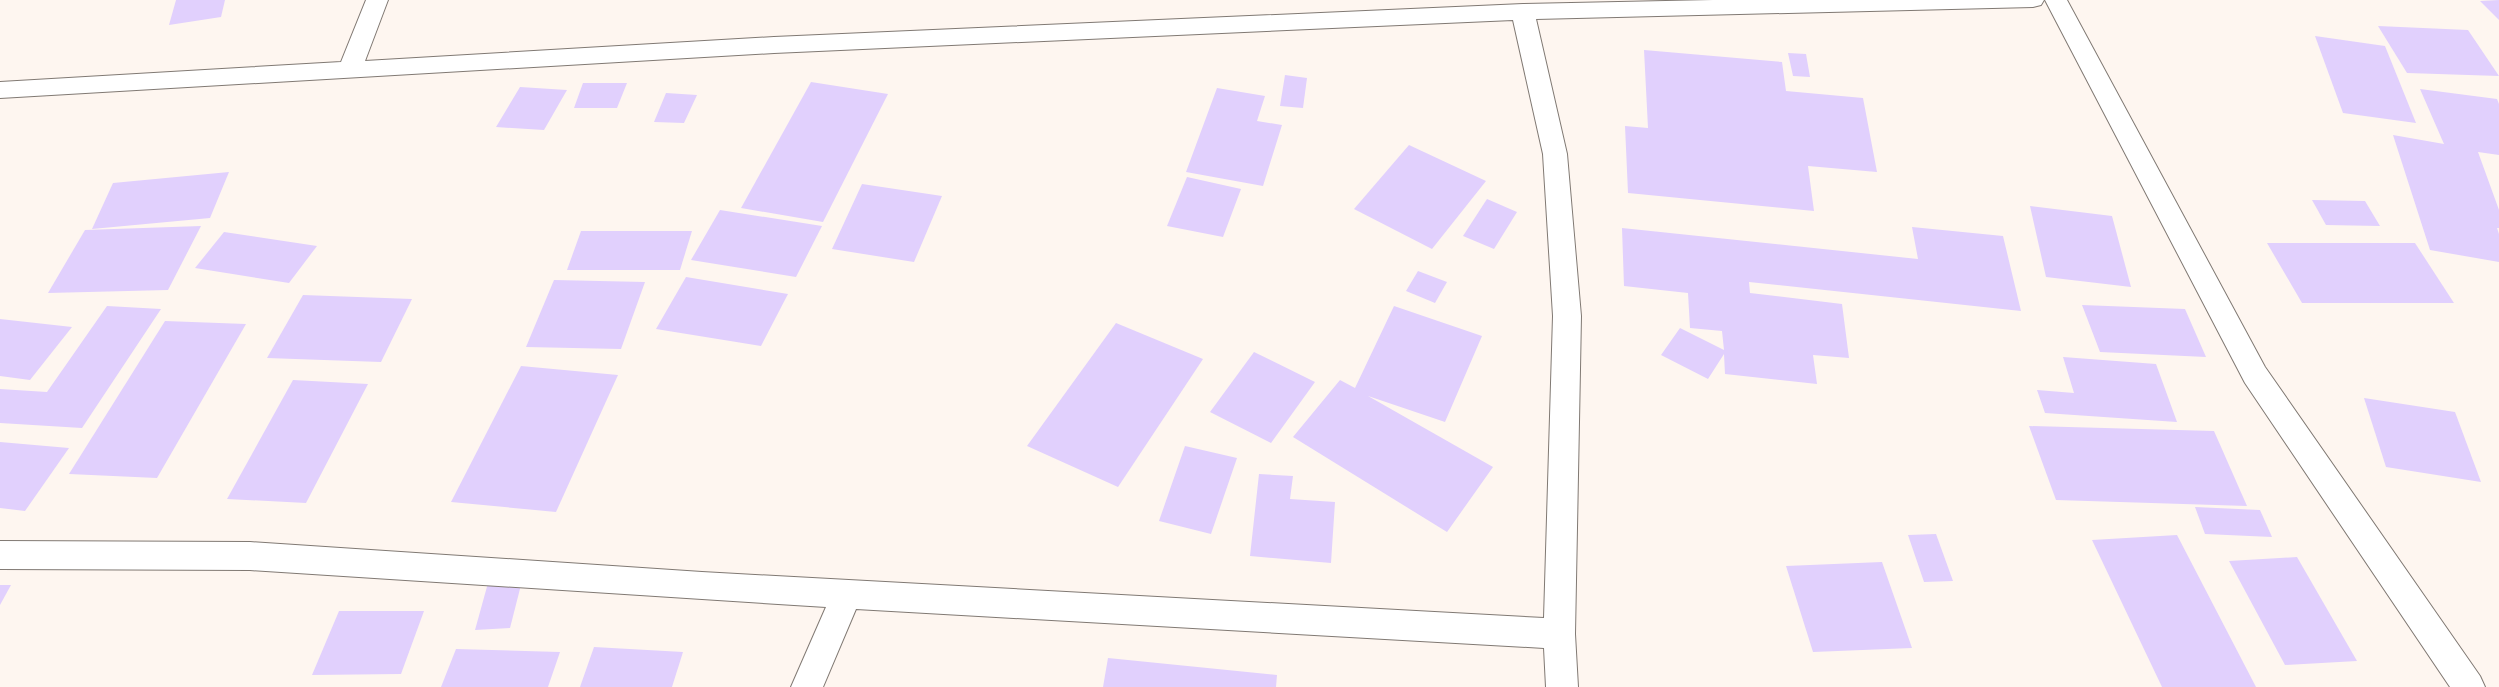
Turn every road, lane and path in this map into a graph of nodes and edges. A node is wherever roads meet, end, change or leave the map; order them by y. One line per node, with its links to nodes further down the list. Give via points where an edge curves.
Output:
1 (377, 0): 5 (street)
2 (2033, 0): 4 (street)
3 (2056, 0): 12 (street, via 2255,375)
4 (1523, 12): 5 (street, via 784,45); 9 (street, via 1554,154 1567,316)
5 (350, 70): 6 (street)
6 (0, 90)
7 (0, 555): 8 (street, via 250,556)
8 (847, 594): 9 (street); 10 (street)
9 (1559, 634): 11 (street)
10 (807, 687)
11 (1562, 687)
12 (2469, 687)

